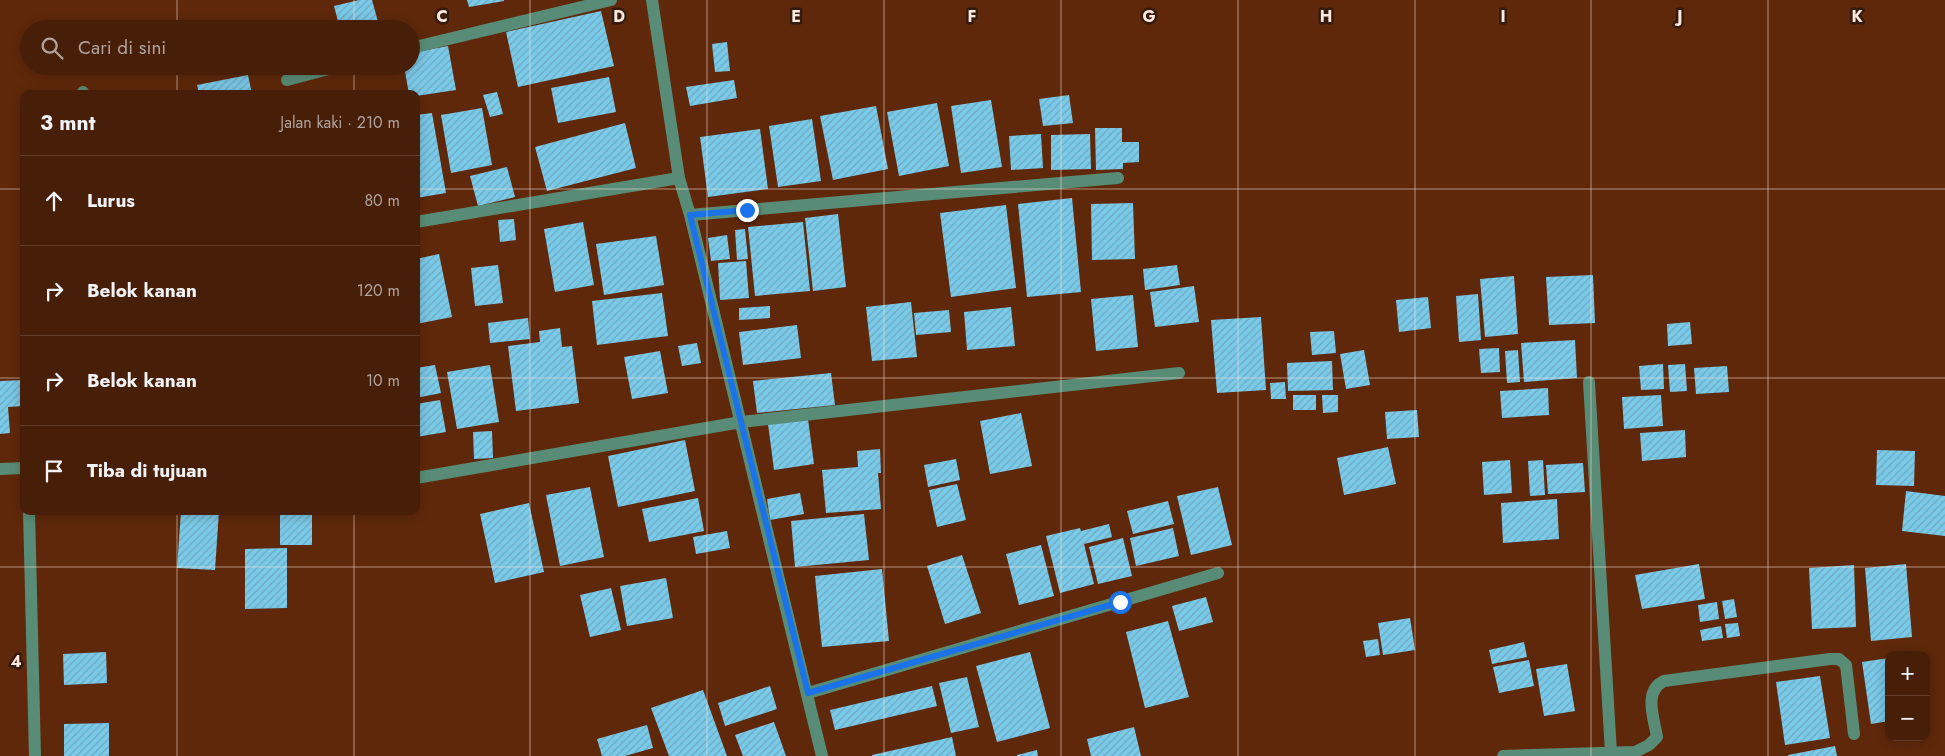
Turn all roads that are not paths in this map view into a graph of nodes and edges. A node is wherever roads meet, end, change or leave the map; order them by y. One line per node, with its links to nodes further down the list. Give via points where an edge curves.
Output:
1 (611, 0): 3 (street)
2 (652, 0): 6 (street)
3 (420, 46)
4 (306, 75): 5 (street)
5 (287, 80)
6 (679, 178): 8 (street); 9 (street)
7 (1118, 178): 8 (street)
8 (690, 215): 12 (street)
9 (420, 221)
10 (1179, 373): 12 (street)
11 (1589, 382): 20 (street)
12 (741, 422): 15 (street); 18 (street)
13 (20, 468): 14 (street)
14 (0, 469)
15 (420, 477)
16 (29, 515): 21 (street)
17 (1218, 573): 18 (street)
18 (808, 693): 22 (street)
19 (1854, 734): 20 (street, via 1846,665 1839,659 1830,659 1664,681 1654,688 1651,696 1657,737 1635,752)
20 (1611, 753): 23 (street)
21 (35, 756)
22 (822, 756)
23 (1503, 756)

